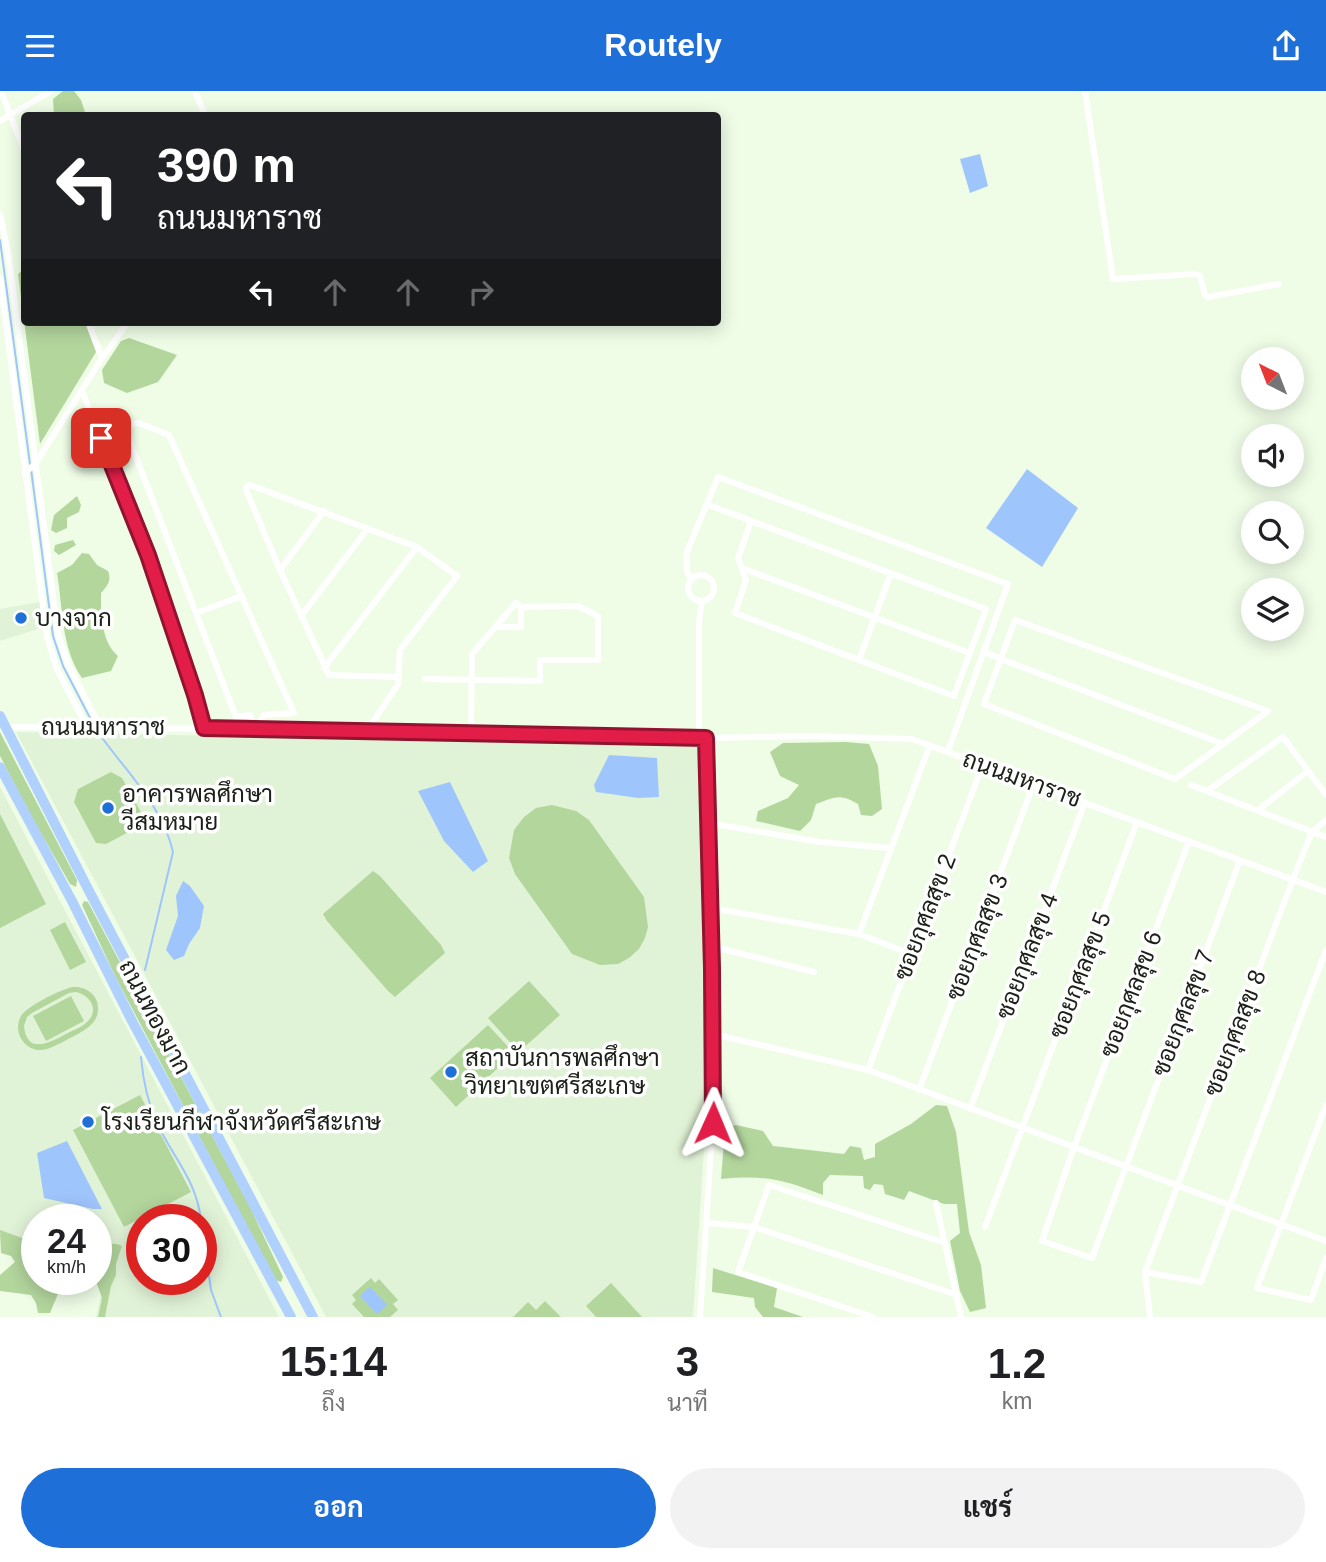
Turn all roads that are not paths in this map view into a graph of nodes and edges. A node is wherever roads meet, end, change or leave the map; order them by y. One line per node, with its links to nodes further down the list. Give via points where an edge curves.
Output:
1 (1, 91): 6 (street)
2 (51, 91): 6 (street)
3 (195, 91): 5 (street)
4 (1085, 91): 11 (street, via 1114,279 1195,274 1208,297)
5 (204, 112)
6 (11, 114): 7 (street); 8 (street)
7 (0, 121)
8 (21, 142)
9 (0, 214): 16 (street)
10 (0, 278): 17 (street)
11 (1279, 283)
12 (90, 326): 14 (street)
13 (125, 326): 14 (street)
14 (102, 358): 15 (street)
15 (82, 391): 16 (street); 45 (street, via 148,555)
16 (36, 463): 17 (street); 44 (street, via 58,635)
17 (25, 473): 43 (street, via 47,637 57,669)
18 (707, 504): 20 (street); 26 (street, via 686,554); 34 (street, via 718,477 1008,584)
19 (324, 511): 21 (street); 24 (street); 24 (street, via 247,486)
20 (751, 521): 23 (street, via 738,558); 25 (street)
21 (368, 528): 22 (street); 31 (street)
22 (417, 547): 38 (street); 39 (street, via 457,576 400,650)
23 (742, 568): 32 (street); 37 (street, via 746,580 735,613)
24 (280, 570): 31 (street)
25 (891, 573): 32 (street); 35 (street, via 986,609)
26 (691, 578): 28 (street, via 688,594); 28 (street, via 703,574 713,582 713,594)
27 (242, 596): 30 (street); 30 (street, via 169,435 130,424 126,431); 46 (street, via 294,713 264,715)
28 (702, 601): 49 (street)
29 (521, 607): 33 (street, via 516,603); 33 (street, via 522,627); 41 (street, via 578,606 598,616 598,660 540,660 540,681)
30 (196, 613): 46 (street, via 236,717 250,715)
31 (301, 616): 38 (street)
32 (875, 617): 35 (street); 37 (street)
33 (495, 627): 41 (street, via 472,654)
34 (984, 652): 36 (street); 52 (street)
35 (970, 653): 37 (street, via 954,696)
36 (1001, 659): 51 (street); 51 (street, via 984,704 1175,779); 51 (street, via 1015,620 1268,711)
37 (859, 660)
38 (324, 667): 39 (street, via 329,675)
39 (399, 677): 47 (street)
40 (425, 679): 41 (street)
41 (471, 680): 48 (street)
42 (2, 721): 43 (street, ถนนมหาราช); 71 (main road, ถนนทองมาก)
43 (87, 727): 44 (street, ถนนมหาราช)
44 (101, 727): 45 (street, ถนนมหาราช)
45 (204, 728): 46 (street, ถนนมหาราช)
46 (255, 729): 47 (street, ถนนมหาราช)
47 (367, 731): 48 (street, ถนนมหาราช)
48 (471, 733): 49 (street, ถนนมหาราช)
49 (702, 738): 50 (street, ถนนมหาราช, via 808,736 912,739); 64 (street)
50 (930, 744): 52 (street, ถนนมหาราช); 68 (street)
51 (1223, 744)
52 (948, 751): 53 (street, ถนนมหาราช)
53 (983, 764): 56 (street, ถนนมหาราช); 78 (street, ซอยกุศลสุข 2)
54 (0, 767): 73 (main road, ถนนทองมาก)
55 (1308, 771): 58 (street, via 1283,737); 59 (street); 61 (street)
56 (1034, 783): 60 (street, ถนนมหาราช); 82 (street, ซอยกุศลสุข 3)
57 (1191, 785): 58 (street)
58 (1207, 791): 61 (street)
59 (1326, 795)
60 (1085, 802): 63 (street, ถนนมหาราช); 84 (street, ซอยกุศลสุข 4)
61 (1258, 810): 65 (street)
62 (1326, 820): 65 (street)
63 (1138, 822): 67 (street, ถนนมหาราช); 85 (street, ซอยกุศลสุข 5)
64 (708, 823): 68 (street, via 820,842); 74 (street)
65 (1312, 832): 66 (street); 70 (street, ซอยกุศลสุข 8)
66 (1326, 837)
67 (1189, 841): 69 (street, ถนนมหาราช); 86 (street, ซอยกุศลสุข 6)
68 (891, 848): 75 (street)
69 (1241, 860): 70 (street, ถนนมหาราช); 87 (street, ซอยกุศลสุข 7)
70 (1293, 880): 72 (street, ถนนมหาราช); 88 (street, ซอยกุศลสุข 8)
71 (89, 891): 73 (main road); 99 (main road, ถนนทองมาก)
72 (1326, 892)
73 (72, 901): 100 (main road, ถนนทองมาก)
74 (711, 908): 75 (street); 76 (street)
75 (859, 934): 78 (street)
76 (711, 946): 79 (street); 80 (street)
77 (1326, 950): 90 (street)
78 (911, 954): 81 (street, ซอยกุศลสุข 2)
79 (814, 972)
80 (713, 1034): 81 (street); 91 (street)
81 (868, 1070): 82 (street)
82 (919, 1090): 84 (street)
83 (1326, 1105): 92 (street)
84 (970, 1109): 85 (street)
85 (1023, 1128): 86 (street); 94 (street, ซอยกุศลสุข 5)
86 (1074, 1147): 87 (street); 87 (street, ซอยกุศลสุข 6, via 1042,1241 1092,1258)
87 (1125, 1167): 88 (street)
88 (1178, 1186): 90 (street); 98 (street, ซอยกุศลสุข 8)
89 (936, 1203): 96 (street)
90 (1230, 1206): 92 (street); 98 (street, via 1200,1282)
91 (707, 1223): 93 (street); 104 (street)
92 (1281, 1225): 95 (street); 97 (street, via 1257,1288 1311,1300)
93 (754, 1227): 96 (street, via 769,1185); 101 (street); 105 (street, via 738,1272)
94 (985, 1227)
95 (1326, 1241)
96 (945, 1243): 101 (street)
97 (1326, 1258)
98 (1145, 1272): 107 (street)
99 (295, 1284): 100 (main road); 103 (main road, ถนนทองมาก)
100 (278, 1293): 102 (main road, ถนนทองมาก)
101 (957, 1295): 106 (street)
102 (291, 1317)
103 (313, 1317)
104 (700, 1317)
105 (873, 1317)
106 (961, 1317)
107 (1150, 1317)

